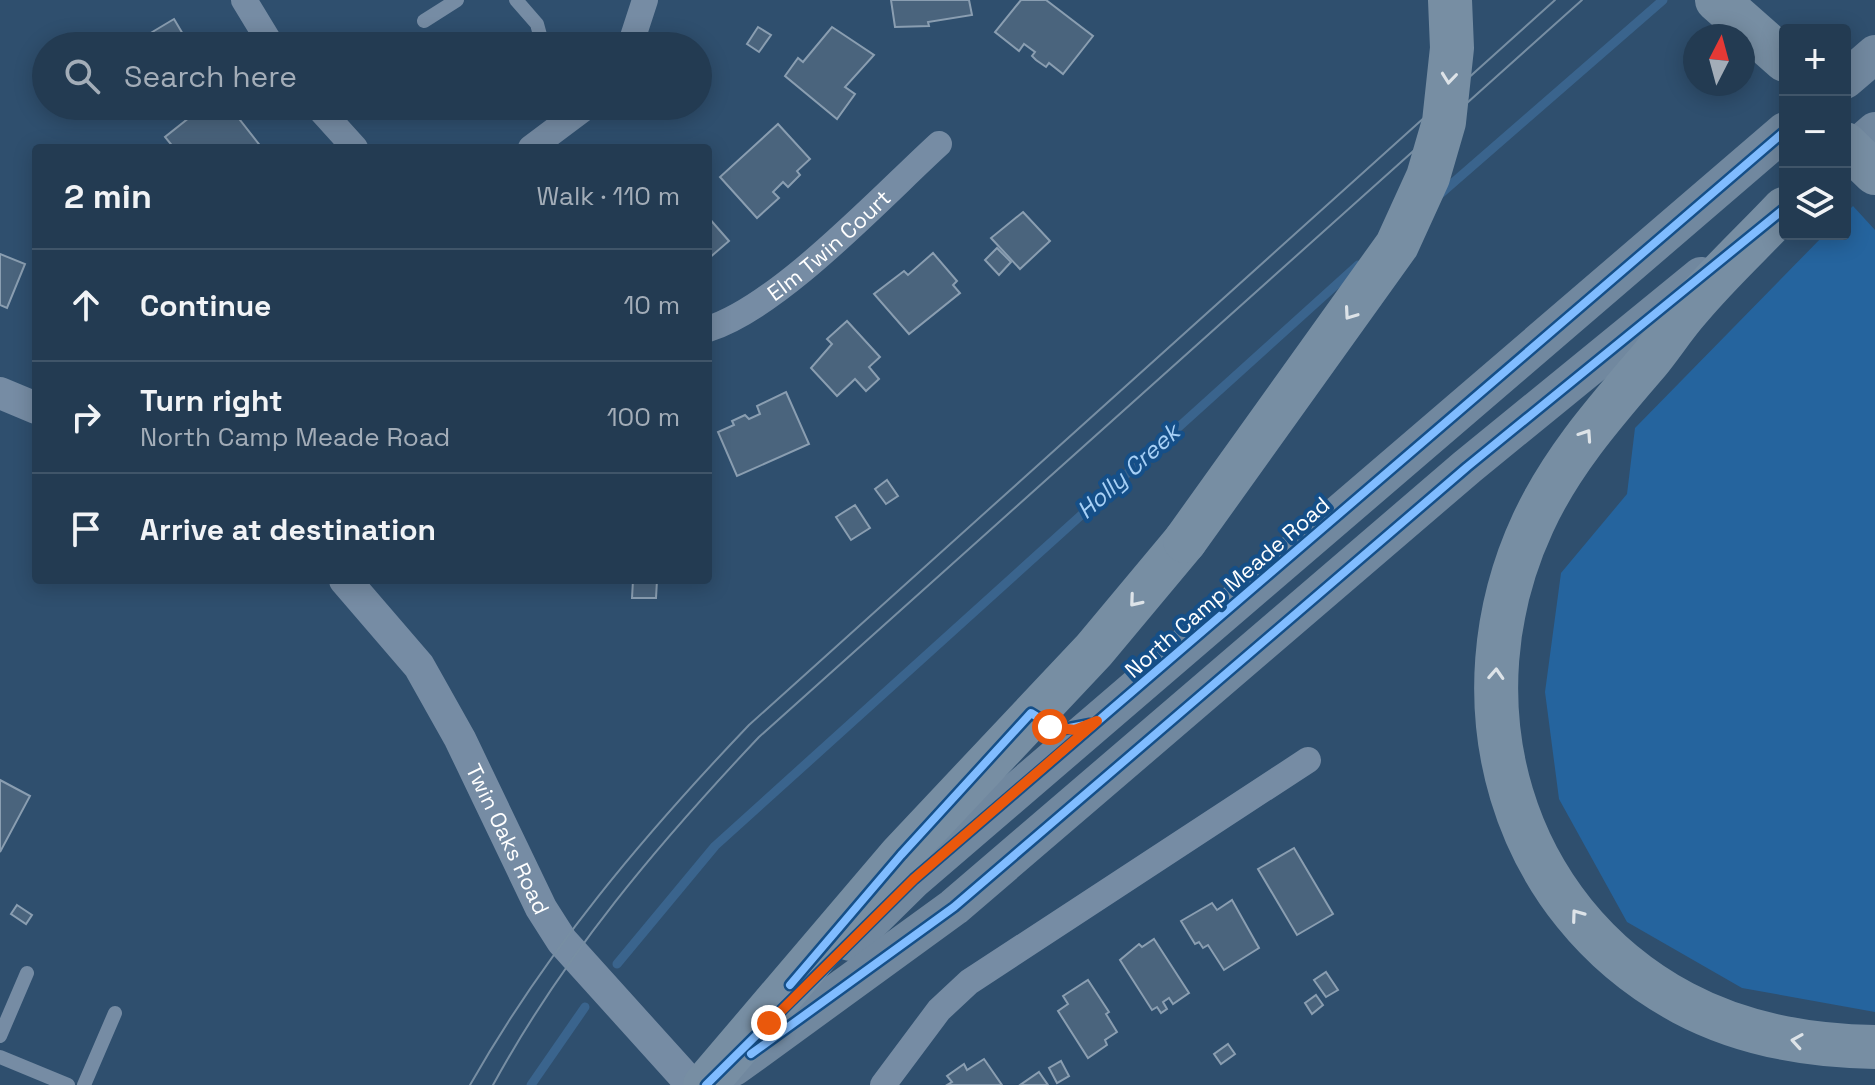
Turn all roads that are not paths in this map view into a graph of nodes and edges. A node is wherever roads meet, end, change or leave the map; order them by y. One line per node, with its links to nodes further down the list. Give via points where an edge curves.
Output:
1 (244, 0): 10 (street)
2 (457, 0): 8 (lane)
3 (516, 0): 11 (lane)
4 (645, 0): 12 (street)
5 (1450, 0): 45 (highway, one-way to 45, bridge, via 1452,48 1444,122 1428,177 1397,245 1185,541 1094,650 901,855)
6 (1699, 0): 9 (highway)
7 (1717, 0): 15 (highway)
8 (424, 21)
9 (1724, 24)
10 (263, 32)
11 (539, 32)
12 (635, 32)
13 (1875, 54): 16 (main road)
14 (1755, 55): 17 (highway)
15 (1779, 55)
16 (1851, 75)
17 (1779, 78)
18 (1851, 117): 23 (highway)
19 (330, 120): 24 (street)
20 (557, 120): 25 (street)
21 (1875, 131): 28 (main road)
22 (1779, 136): 45 (main road, North Camp Meade Road, via 914,879)
23 (1875, 138)
24 (351, 144)
25 (535, 144)
26 (939, 144): 32 (street, Elm Twin Court, via 791,278 755,306)
27 (1851, 150): 29 (highway, bridge)
28 (1851, 152)
29 (1875, 173)
30 (1779, 213): 45 (main road, via 1467,467 954,907)
31 (1779, 214): 40 (highway, one-way to 31, via 1776,1038 1684,1003 1639,976 1591,933 1558,889 1532,845 1498,748 1497,635 1533,523 1598,418 1689,308)
32 (712, 327)
33 (0, 393): 34 (street)
34 (32, 406)
35 (348, 584): 44 (street, Twin Oaks Road, via 419,666 562,941)
36 (1308, 760): 46 (street, via 969,982 939,1010)
37 (27, 973): 39 (lane)
38 (115, 1013): 43 (lane)
39 (0, 1036)
40 (1875, 1047)
41 (0, 1057): 42 (lane)
42 (68, 1085)
43 (84, 1085)
44 (692, 1085)
45 (707, 1085)
46 (883, 1085)

